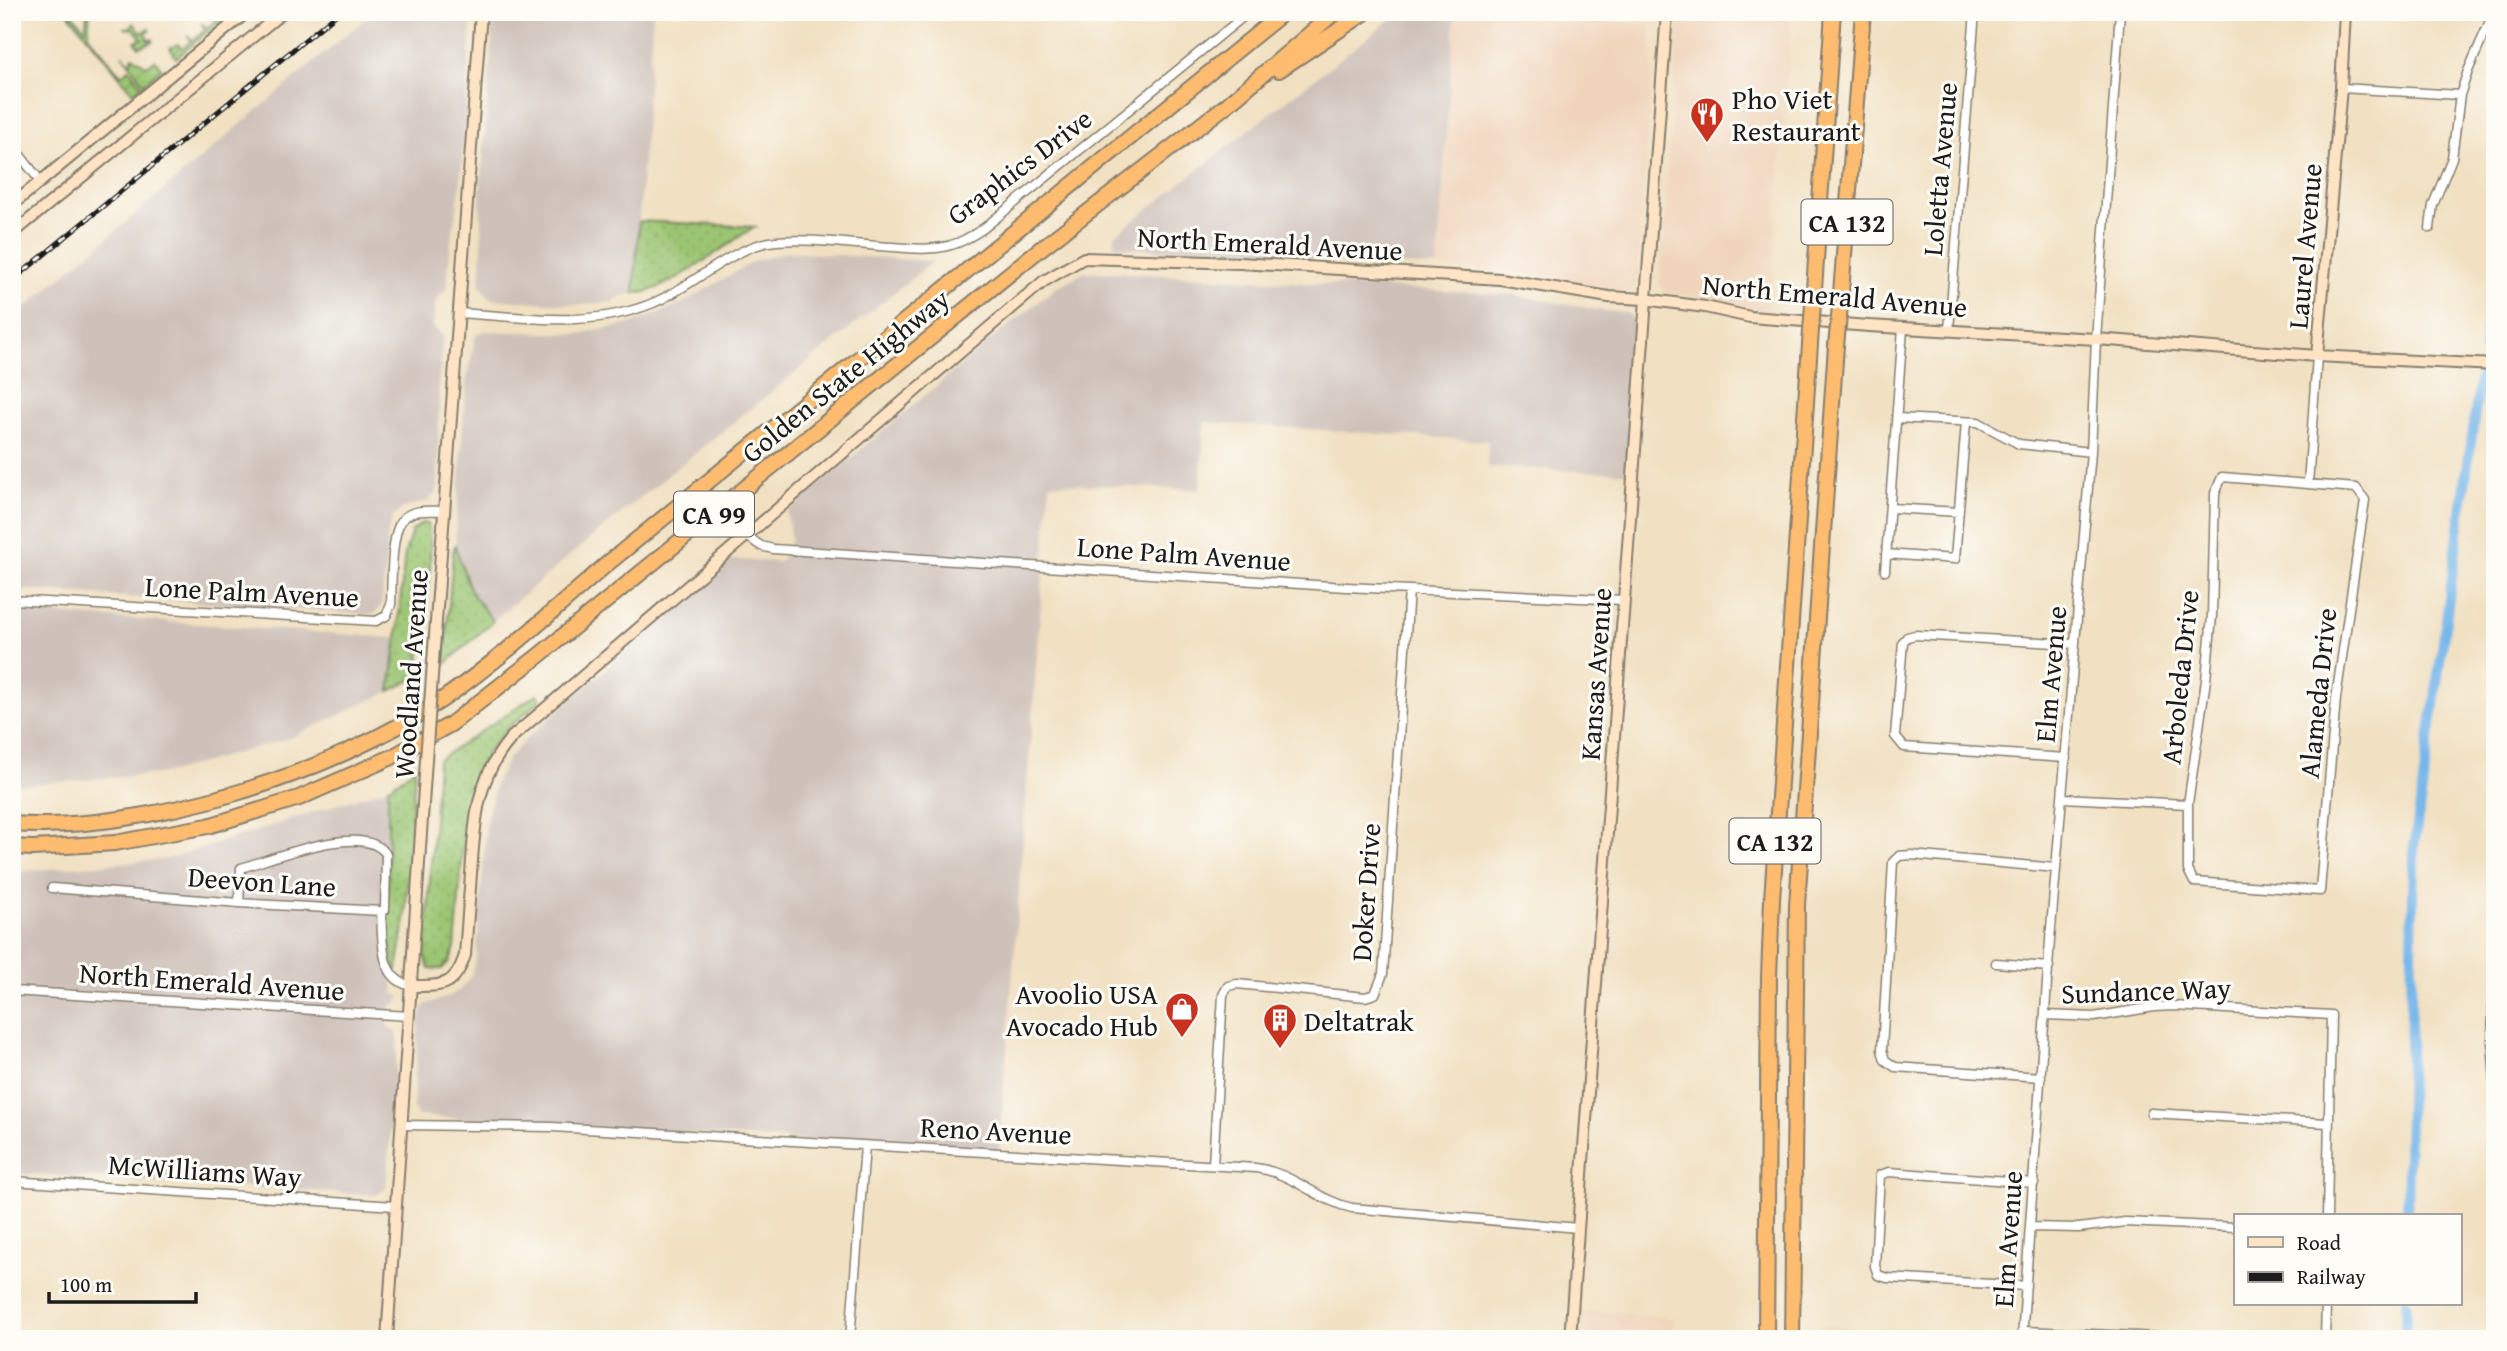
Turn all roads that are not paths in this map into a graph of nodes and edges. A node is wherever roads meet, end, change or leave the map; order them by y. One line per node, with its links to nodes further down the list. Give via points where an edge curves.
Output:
1 (247, 12): 21 (street)
2 (283, 12): 24 (street)
3 (481, 12): 26 (street, Woodland Avenue)
4 (1249, 12): 26 (street, Graphics Drive, via 984,228 953,245 919,249 768,242 736,255 653,303 607,317 555,320)
5 (1284, 12): 49 (highway, Golden State Highway / CA 99, via 443,698 388,732 306,770 252,788 153,813 33,826)
6 (1335, 12): 18 (highway, Golden State Highway / CA 99)
7 (1366, 12): 18 (highway)
8 (1667, 12): 25 (street, Kansas Avenue)
9 (1833, 12): 84 (highway, CA 132, bridge, via 1772,899)
10 (1863, 12): 20 (highway)
11 (1869, 12): 20 (highway, CA 132)
12 (1975, 12): 28 (street, Loletta Avenue)
13 (2120, 12): 29 (street, Elm Avenue)
14 (2345, 12): 16 (street, Laurel Avenue)
15 (2493, 13): 17 (street)
16 (2341, 88): 17 (street); 30 (street, Laurel Avenue)
17 (2460, 95): 23 (street, via 2455,145 2433,205)
18 (1228, 104): 50 (highway, Golden State Highway / CA 99, via 1035,253 451,724 392,757 299,798 208,826 114,843)
19 (12, 145): 21 (street)
20 (1851, 169): 85 (highway, CA 132, bridge, via 1797,905)
21 (41, 182): 22 (street)
22 (12, 205)
23 (2430, 228)
24 (12, 234)
25 (1644, 299): 27 (street, North Emerald Avenue, via 1750,317); 39 (street, North Emerald Avenue, via 1500,279 1084,258 1044,281); 44 (street, Kansas Avenue)
26 (459, 313): 37 (street, Woodland Avenue)
27 (1903, 328): 28 (street, North Emerald Avenue); 32 (street)
28 (1949, 330): 29 (street, North Emerald Avenue)
29 (2096, 339): 30 (street, North Emerald Avenue); 34 (street, Elm Avenue)
30 (2316, 356): 31 (street, North Emerald Avenue); 35 (street, Laurel Avenue)
31 (2495, 365)
32 (1896, 418): 33 (street); 36 (street)
33 (1966, 422): 34 (street, via 1986,425 2019,444); 38 (street)
34 (2091, 452): 45 (street, Elm Avenue)
35 (2308, 484): 48 (street, Arboleda Drive, via 2222,477 2215,494 2212,616); 52 (street, Alameda Drive, via 2356,488 2365,500 2336,698 2320,891)
36 (1890, 508): 38 (street); 40 (street)
37 (445, 511): 43 (street, Lone Palm Avenue, via 415,511 403,519 396,531 391,606 386,616 376,621); 59 (street, Woodland Avenue, bridge)
38 (1959, 512): 40 (street, via 1955,559)
39 (746, 535): 42 (street, Lone Palm Avenue, via 773,549); 59 (street, North Emerald Avenue, via 504,746 485,779 477,807 462,965 446,984)
40 (1886, 554): 41 (street)
41 (1885, 571)
42 (1409, 590): 44 (street, Lone Palm Avenue); 70 (street, Doker Drive, via 1383,974 1375,994 1365,998 1228,986 1223,995)
43 (12, 600)
44 (1623, 600): 77 (street, Kansas Avenue)
45 (2075, 644): 46 (street, Elm Avenue); 46 (street, via 1907,637 1895,736 1904,747)
46 (2066, 758): 47 (street, Elm Avenue)
47 (2062, 798): 48 (street); 51 (street, Elm Avenue)
48 (2188, 804): 52 (street, Arboleda Drive, via 2188,870)
49 (12, 824)
50 (12, 847)
51 (2056, 868): 58 (street, Elm Avenue); 64 (street, via 1911,855 1893,862 1885,1060 1895,1067)
52 (2194, 882)
53 (52, 888): 54 (street, Deevon Lane)
54 (239, 903): 55 (street, Deevon Lane); 55 (street, via 241,868 325,842 359,842 377,845 386,854 385,910)
55 (381, 911): 59 (street, via 387,967 398,982)
56 (2495, 934): 63 (street)
57 (1996, 964): 58 (street)
58 (2049, 967): 61 (street, Elm Avenue)
59 (412, 986): 62 (street, Woodland Avenue)
60 (12, 991): 62 (street, North Emerald Avenue)
61 (2046, 1015): 64 (street, Elm Avenue); 67 (street, Sundance Way, via 2094,1017 2174,1006 2331,1015)
62 (409, 1016): 68 (street, Woodland Avenue)
63 (2493, 1043): 65 (street)
64 (2041, 1077): 72 (street, Elm Avenue)
65 (2495, 1080)
66 (2151, 1113): 67 (street)
67 (2329, 1123): 74 (street)
68 (401, 1125): 69 (street, Reno Avenue, via 552,1127); 73 (street, Woodland Avenue)
69 (866, 1146): 70 (street, Reno Avenue); 82 (street)
70 (1213, 1165): 77 (street, Reno Avenue, via 1280,1172 1327,1200 1352,1208)
71 (12, 1181): 73 (street, McWilliams Way)
72 (2034, 1183): 75 (street, Elm Avenue); 78 (street, via 1880,1175 1878,1275)
73 (396, 1206): 81 (street, Woodland Avenue)
74 (2327, 1214)
75 (2030, 1227): 76 (street, via 2145,1222); 78 (street, Elm Avenue)
76 (2234, 1227)
77 (1578, 1228): 83 (street, Kansas Avenue)
78 (2026, 1286): 80 (street, Elm Avenue)
79 (2326, 1306): 87 (street)
80 (2023, 1335): 86 (street)
81 (387, 1339)
82 (850, 1339)
83 (1570, 1339)
84 (1766, 1339)
85 (1792, 1339)
86 (2203, 1339)
87 (2325, 1339)

